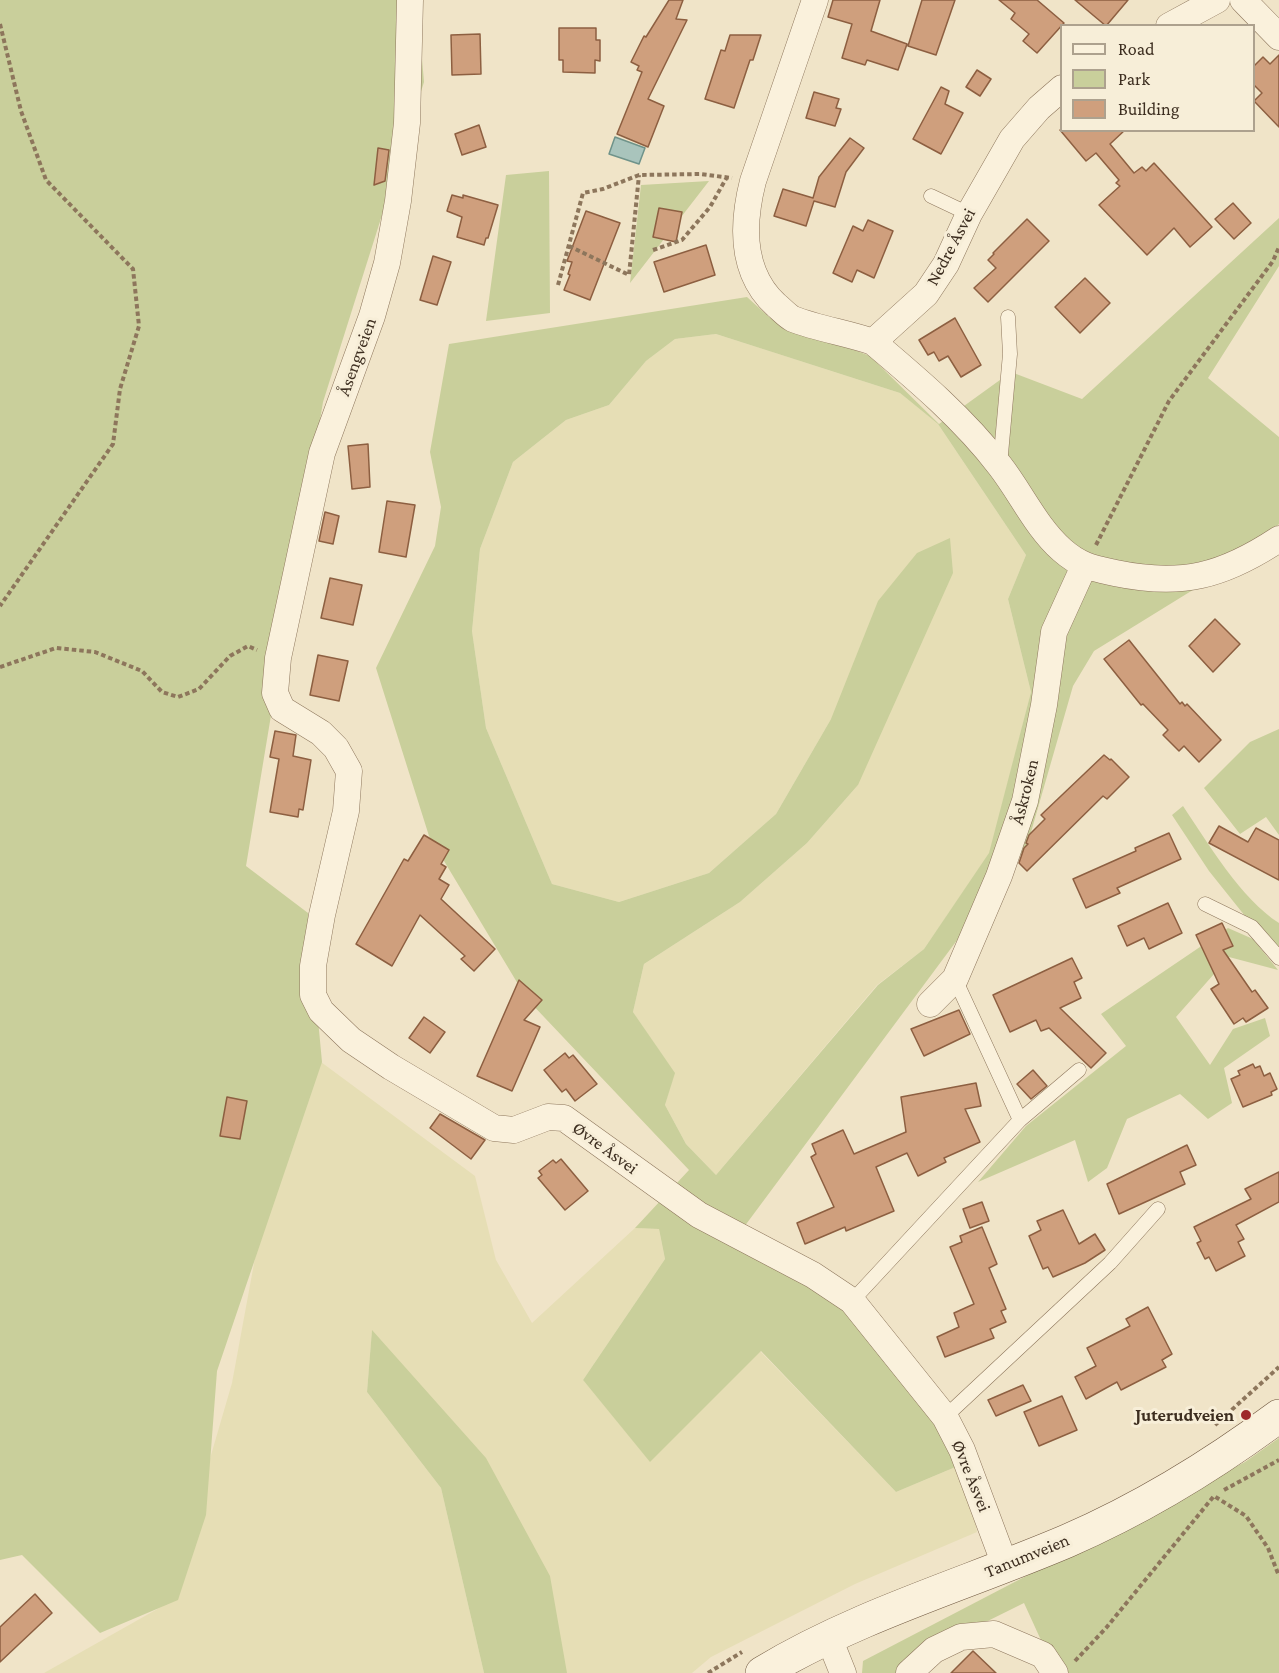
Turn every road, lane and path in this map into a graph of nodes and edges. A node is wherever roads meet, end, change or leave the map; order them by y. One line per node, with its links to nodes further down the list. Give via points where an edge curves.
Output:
1 (410, 0): 24 (street, Åsengveien, via 407,123 399,201 387,263 322,453)
2 (815, 0): 11 (street)
3 (1217, 0): 6 (street)
4 (1243, 0): 7 (street)
5 (0, 24): 23 (path, via 21,111 46,180 133,269 139,326 120,389 113,444)
6 (1173, 24)
7 (1279, 36)
8 (1060, 89): 13 (street, Nedre Åsvei, via 1012,139)
9 (639, 175): 10 (path); 14 (path, via 583,193); 14 (path, via 629,275)
10 (727, 177): 11 (path); 16 (path, via 710,207 682,240)
11 (753, 181): 19 (street, via 746,208 745,236 751,268 765,295 791,318)
12 (931, 196): 13 (lane)
13 (969, 214): 19 (street, Nedre Åsvei, via 946,264 926,294)
14 (569, 246): 17 (path)
15 (1279, 248): 22 (path, via 1169,402)
16 (653, 250)
17 (558, 285)
18 (1008, 317): 20 (lane, via 1010,354)
19 (873, 342): 20 (street, via 922,384)
20 (1000, 465): 22 (street, via 1051,539)
21 (1279, 539): 22 (street, via 1235,564 1192,578 1140,578)
22 (1084, 566): 29 (street, Åskroken, via 1054,632 1025,801 999,876)
23 (0, 606)
24 (278, 658): 25 (path, via 248,646 230,656 200,689 178,697 162,692 142,671 95,652 56,648); 26 (street, Åsengveien, via 275,693)
25 (0, 667)
26 (282, 709): 34 (street, Øvre Åsvei, via 321,733 336,748 349,771 346,811 313,966 313,995 321,1011 351,1040 391,1068 494,1128 514,1130 548,1117 564,1119 699,1215 813,1275)
27 (1204, 904): 28 (lane, via 1252,927)
28 (1279, 958)
29 (955, 979): 30 (street, Åskroken); 32 (lane)
30 (930, 1004)
31 (1080, 1070): 32 (lane)
32 (1020, 1120): 34 (lane)
33 (1158, 1209): 36 (lane, via 1110,1263)
34 (852, 1301): 36 (street, Øvre Åsvei)
35 (1279, 1416): 40 (main road, Tanumveien, via 1173,1488 1088,1531)
36 (945, 1417): 40 (street, Øvre Åsvei, via 962,1450)
37 (1279, 1460): 38 (path)
38 (1214, 1496): 39 (path); 41 (path, via 1246,1516 1268,1548); 43 (path, via 1120,1610)
39 (1203, 1502)
40 (1005, 1565): 42 (main road, Tanumveien)
41 (1279, 1576)
42 (829, 1638): 44 (main road, Tanumveien); 45 (street)
43 (1063, 1669): 46 (street, via 1043,1655 994,1634 962,1637 934,1650)
44 (762, 1673)
45 (843, 1673)
46 (909, 1673)

